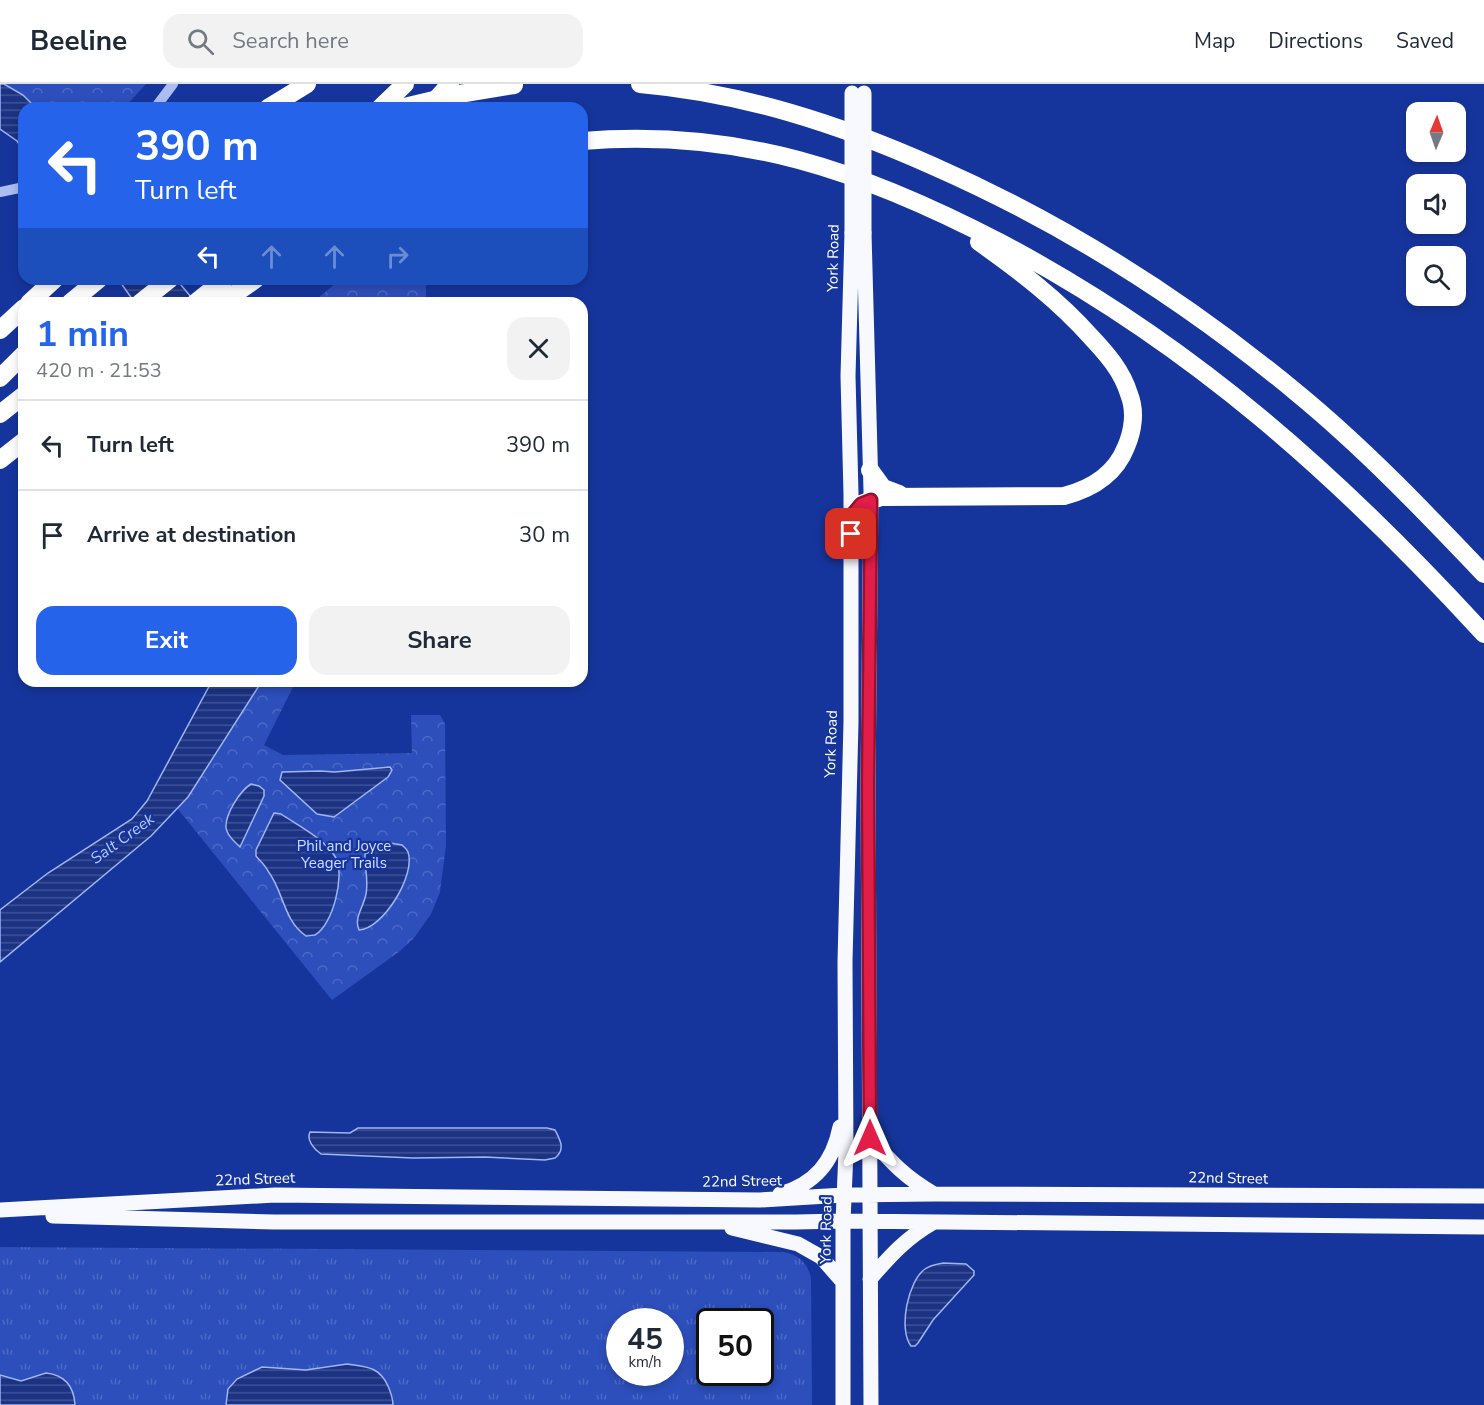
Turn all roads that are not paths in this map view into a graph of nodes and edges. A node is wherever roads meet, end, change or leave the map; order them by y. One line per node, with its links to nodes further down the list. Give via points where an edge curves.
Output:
1 (173, 84): 8 (street)
2 (307, 84): 9 (highway)
3 (405, 84): 10 (highway)
4 (450, 84): 12 (highway)
5 (640, 84): 42 (highway, via 744,99 834,126 980,186 1091,247 1183,306 1298,394 1380,469)
6 (521, 85): 11 (highway, bridge)
7 (858, 89): 17 (main road, York Road, bridge)
8 (160, 102)
9 (278, 102)
10 (386, 102)
11 (425, 102)
12 (433, 102)
13 (588, 141): 16 (highway, via 669,139 746,147 816,163)
14 (18, 188): 15 (street)
15 (0, 192)
16 (906, 197): 39 (highway, via 995,254 1045,290 1072,316 1121,373 1133,418 1129,440 1116,466 1083,491 1064,496); 43 (highway, via 1070,281 1216,381 1350,496)
17 (858, 233): 38 (main road, York Road); 41 (main road, York Road, via 848,376)
18 (48, 285): 24 (highway)
19 (92, 285): 25 (highway)
20 (93, 285): 26 (highway)
21 (162, 285): 27 (highway)
22 (240, 285): 23 (highway)
23 (222, 292)
24 (36, 297)
25 (77, 297)
26 (81, 297)
27 (148, 297)
28 (18, 314): 29 (highway)
29 (0, 330)
30 (18, 347): 32 (highway)
31 (18, 360): 33 (highway)
32 (0, 362)
33 (0, 378)
34 (18, 400): 35 (highway)
35 (0, 414)
36 (18, 446): 37 (highway)
37 (0, 460)
38 (870, 470): 39 (highway, via 883,488); 40 (main road, York Road)
39 (910, 497): 40 (highway, via 881,496)
40 (871, 500): 41 (highway, via 861,504); 45 (main road, York Road)
41 (851, 516): 44 (main road, York Road)
42 (1484, 574)
43 (1484, 634)
44 (846, 1100): 47 (main road, York Road); 50 (main road, via 836,1146 820,1172 792,1191)
45 (870, 1138): 46 (main road, via 910,1179); 48 (main road, York Road)
46 (934, 1194): 48 (main road, 22nd Street); 49 (main road, 22nd Street)
47 (844, 1195): 48 (main road, 22nd Street); 50 (main road, 22nd Street); 52 (main road, York Road)
48 (871, 1195): 53 (main road, York Road)
49 (1484, 1196)
50 (760, 1200): 51 (main road, 22nd Street, via 275,1195)
51 (0, 1212): 55 (main road, 22nd Street, via 274,1222)
52 (843, 1221): 53 (main road, 22nd Street); 55 (main road, 22nd Street); 58 (main road, York Road)
53 (871, 1221): 54 (main road, 22nd Street); 57 (main road, York Road)
54 (934, 1221): 56 (main road, 22nd Street); 57 (main road, via 897,1247)
55 (712, 1222): 58 (main road, via 798,1244 821,1257)
56 (1484, 1227)
57 (870, 1279): 60 (main road, York Road)
58 (843, 1282): 59 (main road, York Road)
59 (843, 1405)
60 (871, 1405)

